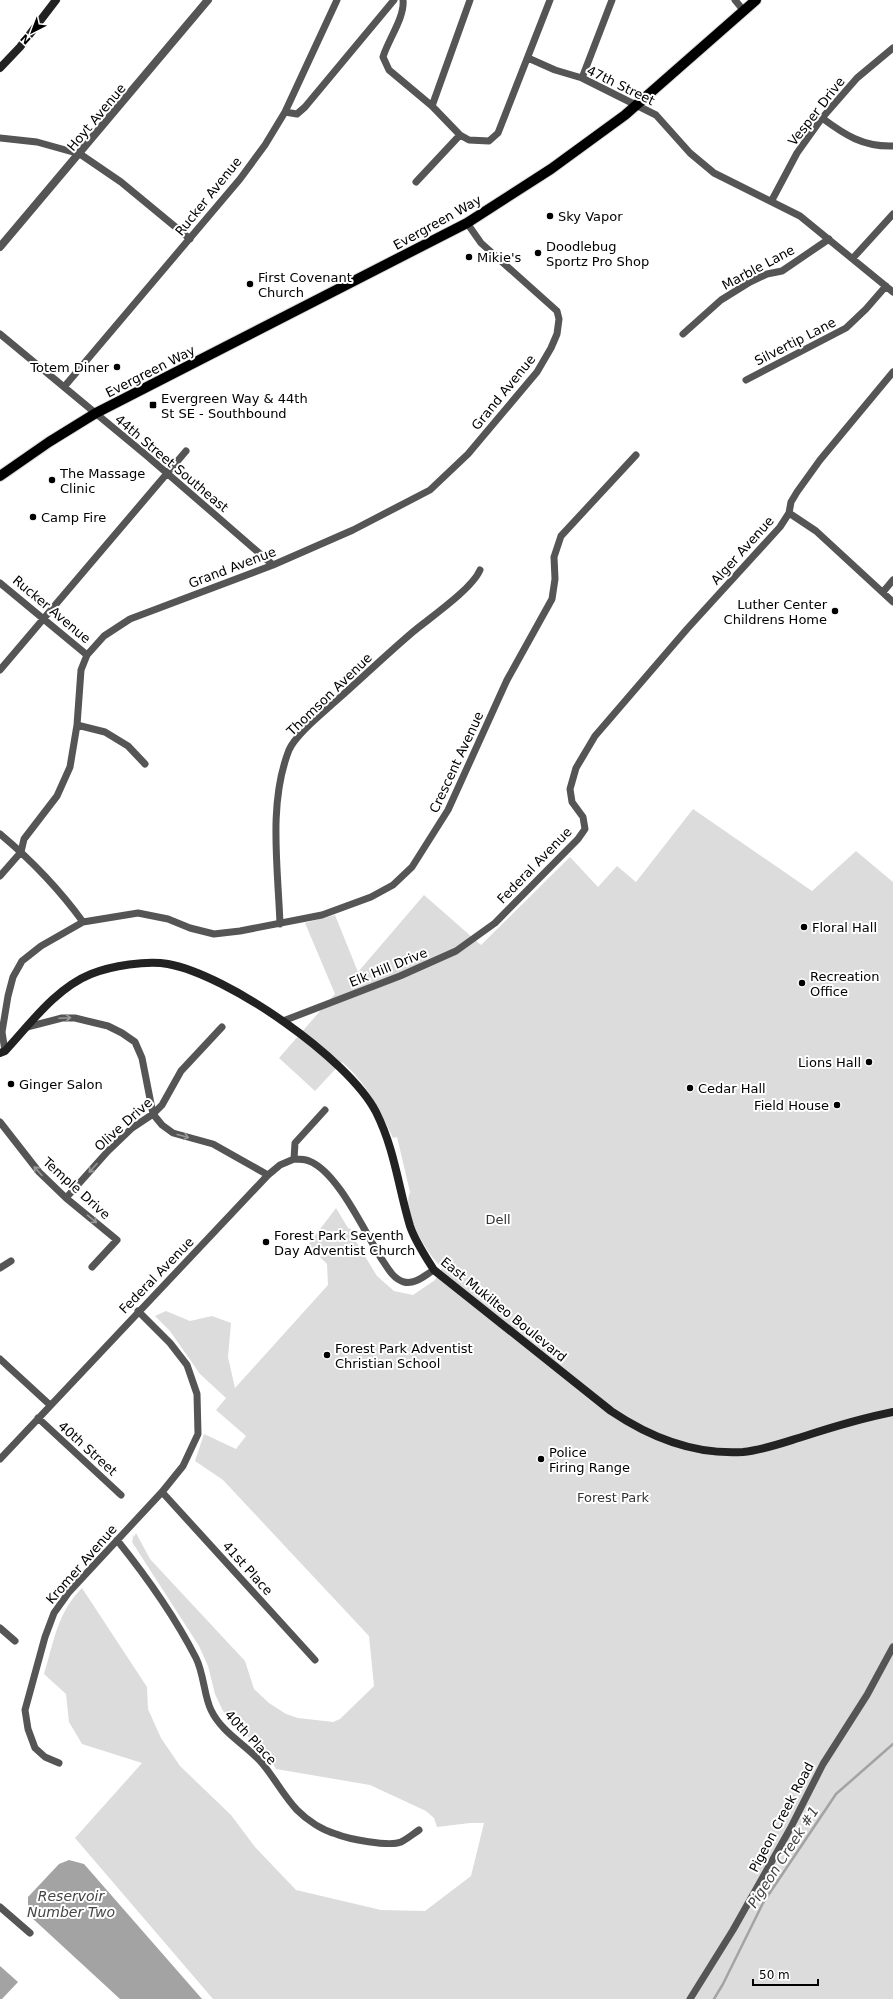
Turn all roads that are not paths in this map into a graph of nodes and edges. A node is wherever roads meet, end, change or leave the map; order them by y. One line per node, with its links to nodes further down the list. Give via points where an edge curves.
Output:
1 (56, 0): 16 (main road, via 20,47)
2 (208, 0): 25 (street, Hoyt Avenue)
3 (332, 0): 12 (street)
4 (337, 0): 12 (street, Rucker Avenue)
5 (394, 0): 20 (street, via 305,107 297,114)
6 (403, 0): 19 (street, via 404,8 383,57 389,70)
7 (470, 0): 19 (street)
8 (550, 0): 15 (street)
9 (612, 0): 17 (street)
10 (735, 0): 13 (street)
11 (756, 0): 13 (main road, Evergreen Way)
12 (332, 11): 20 (street, Rucker Avenue)
13 (744, 11): 18 (main road, Evergreen Way)
14 (893, 48): 21 (street, Vesper Drive, via 857,78)
15 (528, 58): 17 (street, 47th Street); 22 (street, via 498,133 489,141 469,140)
16 (0, 68)
17 (582, 78): 18 (street, 47th Street)
18 (637, 105): 27 (street, 47th Street, via 656,115 690,153 714,173); 29 (main road, Evergreen Way, via 551,169)
19 (432, 106): 22 (street)
20 (285, 112): 30 (street, Rucker Avenue, via 240,179)
21 (822, 118): 24 (street, via 846,136 877,146); 27 (street, Vesper Drive, via 797,153)
22 (460, 135): 26 (street)
23 (0, 138): 25 (street, via 37,142)
24 (893, 146)
25 (80, 154): 30 (street, via 122,182); 32 (street, Hoyt Avenue)
26 (416, 182)
27 (772, 200): 31 (street, 47th Street, via 800,216)
28 (893, 214): 33 (street)
29 (467, 223): 41 (main road, Evergreen Way); 47 (street, Grand Avenue, via 481,243 557,311 560,319 557,334 543,362 515,400 468,454 430,490 353,530)
30 (190, 239): 40 (street, Rucker Avenue)
31 (829, 239): 33 (street, 47th Street); 37 (street, Marble Lane, via 782,271 767,274 750,282 721,300)
32 (0, 247)
33 (853, 258): 34 (street, 47th Street)
34 (886, 286): 35 (street, 47th Street); 39 (street, Silvertip Lane, via 846,328)
35 (893, 292)
36 (0, 334): 40 (street, 44th Street Southeast)
37 (683, 334)
38 (893, 372): 46 (street, Alger Avenue, via 820,460 791,502)
39 (746, 380)
40 (64, 387): 41 (street, 44th Street Southeast)
41 (96, 413): 44 (street, 44th Street Southeast); 45 (main road)
42 (186, 451): 44 (street)
43 (636, 455): 64 (street, Crescent Avenue, via 561,536 554,557 555,579 552,599 507,680 448,810 412,867 393,885 371,897 322,915)
44 (168, 473): 47 (street, 44th Street Southeast); 53 (street)
45 (0, 476)
46 (789, 513): 51 (street, via 816,531); 57 (street, Alger Avenue, via 780,527 687,629)
47 (273, 565): 54 (street, Grand Avenue, via 130,619 104,636)
48 (480, 570): 64 (street, Thomson Avenue, via 458,595 398,645 306,729 290,748 278,797)
49 (893, 580): 51 (street)
50 (0, 583): 53 (street, Rucker Avenue)
51 (883, 592): 52 (street)
52 (893, 602)
53 (43, 619): 54 (street, Rucker Avenue); 55 (street)
54 (87, 656): 56 (street, Grand Avenue, via 81,670)
55 (0, 670)
56 (77, 725): 58 (street, via 105,732 128,746); 60 (street, Grand Avenue, via 70,767 57,796 24,839)
57 (595, 736): 63 (street, Federal Avenue, via 576,768 570,788 572,802 583,817 585,829)
58 (145, 764)
59 (0, 834): 60 (street)
60 (22, 852): 61 (street, Grand Avenue); 62 (street, via 67,900)
61 (0, 876)
62 (83, 922): 64 (street, Crescent Avenue, via 138,913 168,919 214,934); 68 (street, Crescent Avenue, via 41,946 22,961 13,977 8,996 2,1032)
63 (495, 923): 65 (street, Elk Hill Drive, via 456,951 400,976)
64 (280, 924)
65 (283, 1021): 66 (main road, East Mukilteo Boulevard, via 205,977 168,964 143,964 91,974 59,995); 78 (main road, East Mukilteo Boulevard, via 328,1057 356,1085 375,1111 391,1145 410,1227)
66 (27, 1027): 68 (main road, East Mukilteo Boulevard); 70 (street, one-way to 70, via 62,1018 75,1018 108,1026 122,1033 135,1042 142,1058)
67 (222, 1027): 70 (street, Olive Drive, via 181,1072 162,1105)
68 (3, 1052)
69 (325, 1110): 72 (street, via 295,1144)
70 (153, 1114): 73 (street, one-way to 73, via 173,1133 213,1144); 74 (street, Olive Drive, one-way to 74, via 132,1128 113,1146)
71 (0, 1122): 74 (street, Temple Drive, one-way to 71, via 39,1172)
72 (294, 1159): 73 (street, Federal Avenue, via 280,1165); 78 (street, via 310,1161 336,1185 352,1206 369,1240 396,1278 405,1282 415,1281)
73 (268, 1175): 79 (street, Federal Avenue)
74 (66, 1198): 77 (street, Temple Drive, one-way to 77, via 117,1240)
75 (11, 1261): 76 (street)
76 (0, 1268)
77 (92, 1268)
78 (434, 1270): 82 (main road, East Mukilteo Boulevard, via 636,1428 683,1446 714,1452 744,1452)
79 (138, 1311): 81 (street, Federal Avenue); 85 (street, Kromer Avenue, via 170,1343 187,1366 196,1394 198,1434 183,1466)
80 (1, 1363): 81 (street)
81 (50, 1405): 83 (street, Federal Avenue)
82 (893, 1412)
83 (38, 1418): 84 (street, Federal Avenue); 86 (street, 40th Street)
84 (0, 1459)
85 (162, 1492): 87 (street, Kromer Avenue); 91 (street, 41st Place)
86 (121, 1495)
87 (117, 1540): 92 (street, Kromer Avenue, via 69,1592 54,1613 45,1636 25,1710 35,1748); 93 (street, 40th Place, via 166,1608 196,1659 211,1710 224,1729 261,1762 298,1811 315,1824 336,1834 359,1839 400,1842)
88 (0, 1628): 89 (street)
89 (14, 1641)
90 (893, 1647): 96 (street, Pigeon Creek Road, via 867,1695 823,1764 733,1930)
91 (315, 1660)
92 (59, 1763)
93 (419, 1830)
94 (0, 1907): 95 (street)
95 (30, 1933)
96 (690, 1999)

